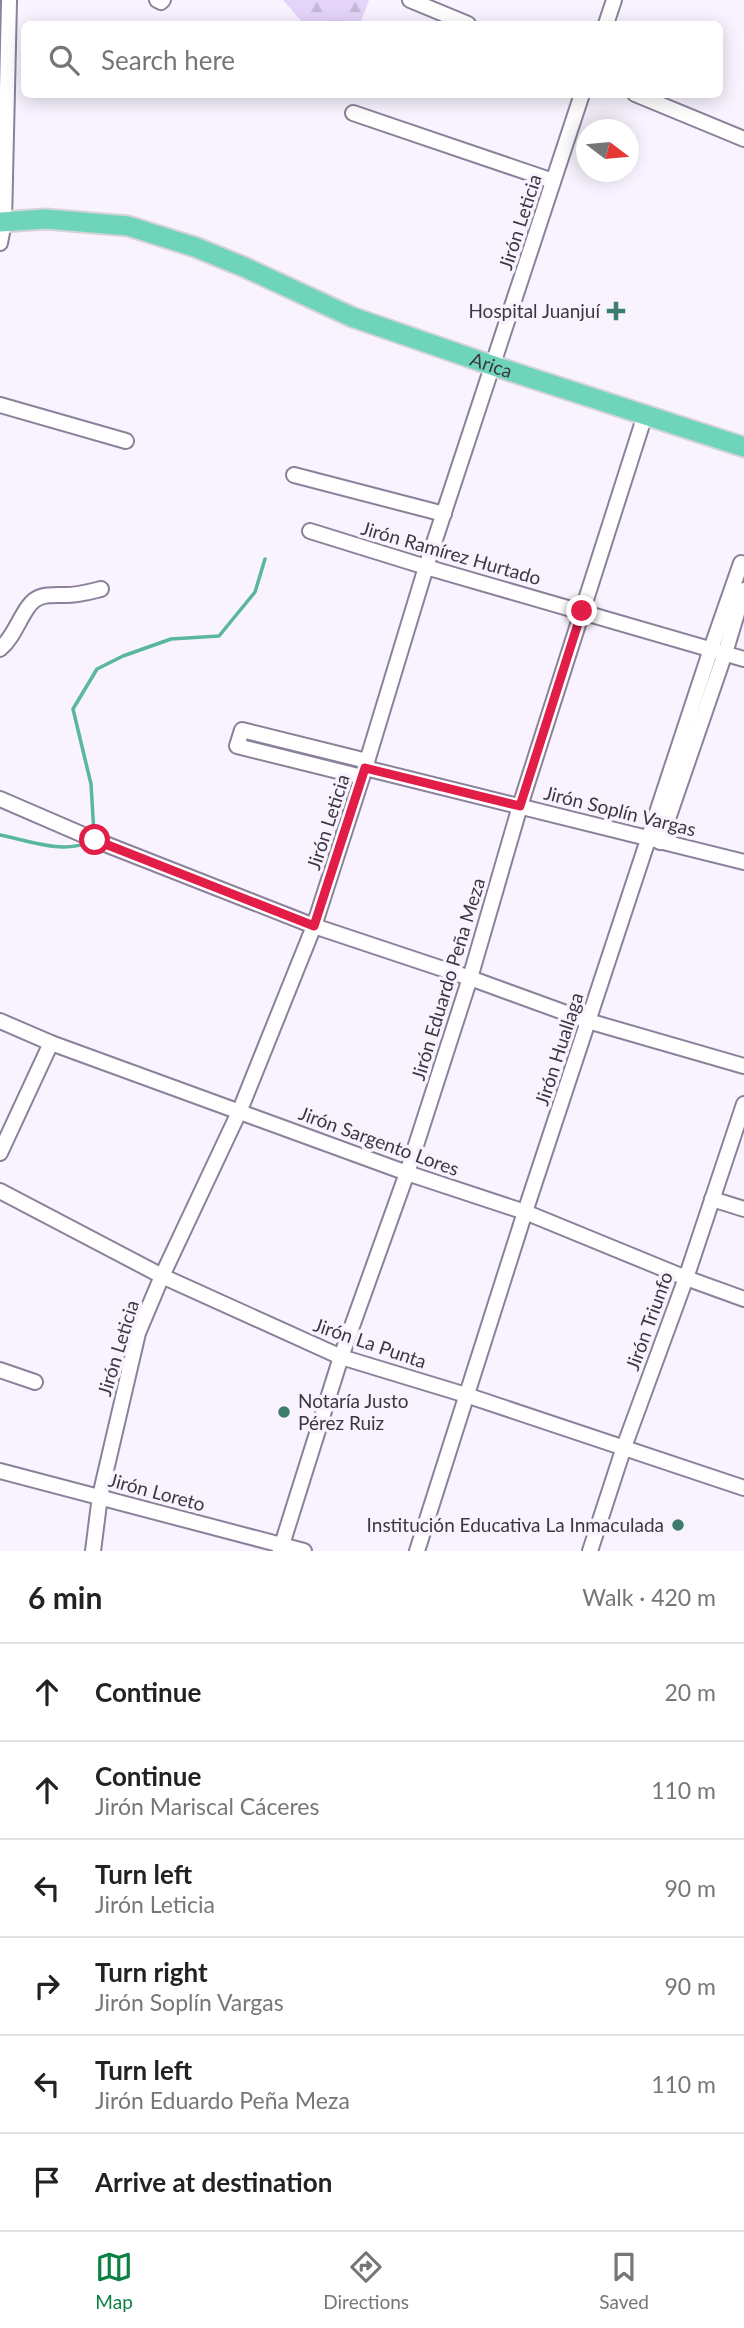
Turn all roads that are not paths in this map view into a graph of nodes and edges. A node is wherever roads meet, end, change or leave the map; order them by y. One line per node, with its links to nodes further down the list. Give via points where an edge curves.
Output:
1 (11, 0): 6 (street); 14 (street)
2 (157, 0): 3 (street)
3 (163, 0)
4 (410, 0): 7 (street)
5 (614, 0): 8 (street)
6 (0, 2)
7 (461, 21)
8 (607, 21)
9 (581, 98): 13 (street, Jirón Leticia)
10 (645, 98): 12 (street)
11 (353, 113): 13 (street)
12 (744, 139)
13 (553, 181): 16 (street, Jirón Leticia)
14 (2, 222): 15 (street); 16 (highway, Arica, via 46,219 128,226 195,247 352,317)
15 (0, 243)
16 (494, 366): 18 (highway, Arica); 22 (street, Jirón Leticia)
17 (0, 405): 19 (street)
18 (645, 415): 20 (highway, Arica); 28 (street, Jirón Eduardo Peña Meza)
19 (126, 441)
20 (744, 447)
21 (294, 475): 22 (street)
22 (444, 514): 25 (street, Jirón Leticia)
23 (310, 531): 25 (street, Jirón Ramírez Hurtado)
24 (744, 564): 30 (street, Jirón Huallaga)
25 (426, 567): 28 (street, Jirón Ramírez Hurtado); 32 (street, Jirón Leticia)
26 (101, 589): 29 (street, via 35,599)
27 (744, 590): 30 (street, Jirón Huallaga)
28 (582, 611): 30 (street, Jirón Ramírez Hurtado); 34 (street, Jirón Eduardo Peña Meza)
29 (0, 649)
30 (718, 651): 31 (street, Jirón Ramírez Hurtado); 35 (street, Jirón Huallaga)
31 (744, 659)
32 (365, 769): 32 (street, Jirón Soplín Vargas, via 242,730 237,746); 34 (street, Jirón Soplín Vargas); 37 (street, Jirón Leticia)
33 (0, 799): 37 (street)
34 (520, 806): 35 (street, Jirón Soplín Vargas); 38 (street, Jirón Eduardo Peña Meza)
35 (655, 840): 36 (street, Jirón Soplín Vargas); 40 (street, Jirón Huallaga)
36 (744, 862)
37 (314, 926): 38 (street); 44 (street, Jirón Leticia)
38 (470, 978): 40 (street); 46 (street, Jirón Eduardo Peña Meza)
39 (0, 1021): 41 (street, Jirón Sargento Lores)
40 (588, 1021): 42 (street); 50 (street, Jirón Huallaga)
41 (51, 1043): 44 (street, Jirón Sargento Lores); 45 (street)
42 (744, 1066)
43 (744, 1104): 48 (street, Jirón Triunfo)
44 (240, 1110): 46 (street, Jirón Sargento Lores); 51 (street, Jirón Leticia)
45 (0, 1153)
46 (407, 1173): 50 (street, Jirón Sargento Lores); 54 (street, Jirón Eduardo Peña Meza)
47 (0, 1191): 51 (street, Jirón La Punta)
48 (712, 1199): 49 (street); 52 (street, Jirón Triunfo)
49 (744, 1209)
50 (525, 1212): 52 (street, Jirón Sargento Lores); 57 (street, Jirón Huallaga)
51 (162, 1276): 54 (street, Jirón La Punta); 61 (street, Jirón Leticia, via 138,1333)
52 (686, 1278): 53 (street, Jirón Sargento Lores); 58 (street, Jirón Triunfo)
53 (744, 1299)
54 (341, 1357): 57 (street, Jirón La Punta); 62 (street, Jirón Eduardo Peña Meza)
55 (0, 1370): 56 (street)
56 (35, 1382)
57 (466, 1395): 58 (street, Jirón La Punta); 65 (street, Jirón Huallaga)
58 (624, 1447): 60 (street, Jirón La Punta); 66 (street, Jirón Triunfo)
59 (0, 1471): 61 (street, Jirón Loreto)
60 (744, 1488)
61 (100, 1496): 62 (street, Jirón Loreto); 63 (street, Jirón Leticia)
62 (281, 1548): 64 (street, Jirón Loreto)
63 (93, 1551)
64 (304, 1551)
65 (417, 1551)
66 (590, 1551)

